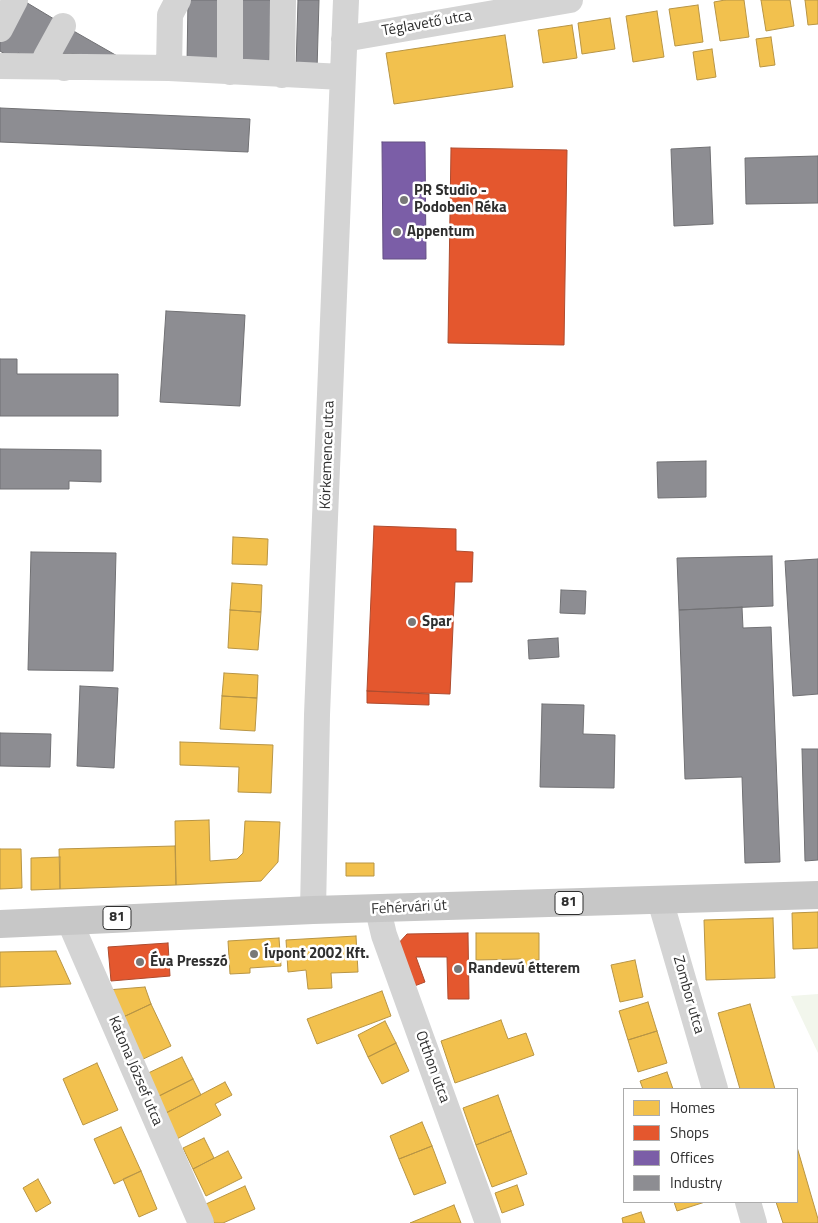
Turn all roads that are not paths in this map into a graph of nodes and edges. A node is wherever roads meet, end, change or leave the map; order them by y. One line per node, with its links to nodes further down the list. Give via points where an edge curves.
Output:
1 (15, 0): 9 (street)
2 (178, 0): 13 (street, via 170,15)
3 (230, 0): 14 (street)
4 (283, 0): 15 (street)
5 (346, 0): 10 (street, Körkemence utca)
6 (570, 0): 7 (street, Téglavető utca)
7 (536, 3): 10 (street, Téglavető utca)
8 (63, 26): 12 (street, via 46,57 49,62)
9 (0, 29)
10 (344, 39): 16 (street, Körkemence utca)
11 (0, 66): 12 (street)
12 (64, 68): 13 (street)
13 (169, 68): 14 (street)
14 (230, 72): 15 (street)
15 (282, 75): 16 (street)
16 (342, 77): 19 (street, Körkemence utca, via 317,715)
17 (818, 895): 18 (main road, Fehérvári út / 81)
18 (660, 900): 20 (main road, Fehérvári út / 81); 23 (street, Zombor utca)
19 (313, 910): 20 (main road, Fehérvári út / 81); 21 (main road, Fehérvári út / 81)
20 (378, 910): 26 (street, Otthon utca, via 384,935)
21 (69, 920): 22 (main road, Fehérvári út / 81); 25 (street, Katona József utca)
22 (0, 924)
23 (715, 1088)
24 (748, 1203): 27 (street)
25 (201, 1223)
26 (488, 1223)
27 (754, 1223)

